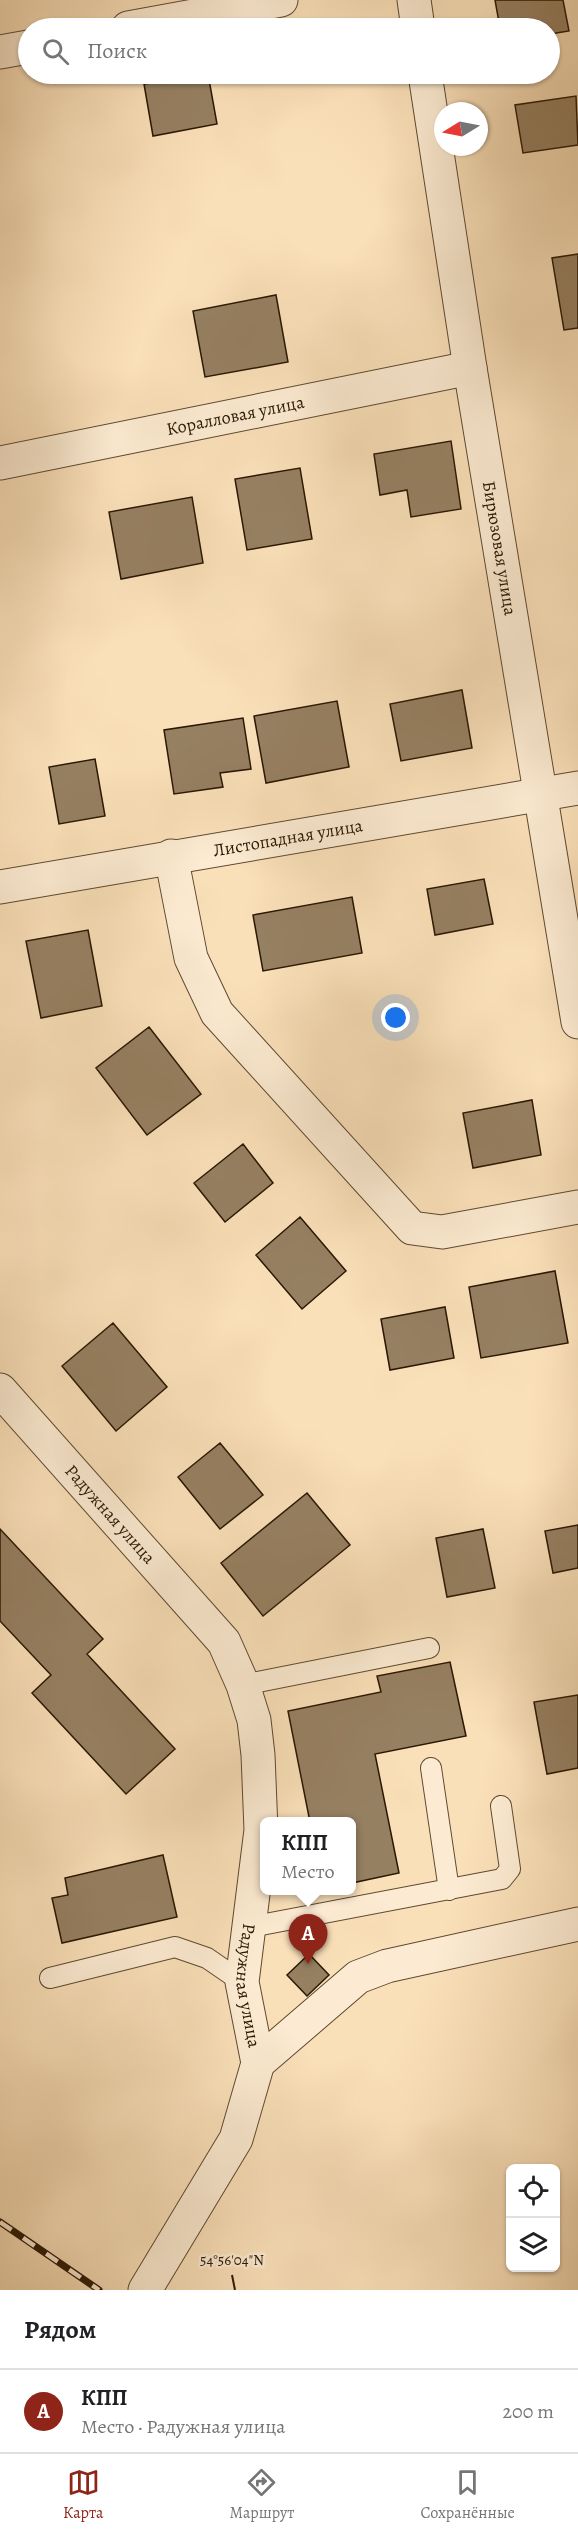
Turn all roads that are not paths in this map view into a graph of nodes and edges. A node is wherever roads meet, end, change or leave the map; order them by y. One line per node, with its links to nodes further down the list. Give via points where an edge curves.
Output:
1 (281, 0): 3 (street)
2 (414, 0): 4 (street)
3 (183, 18)
4 (417, 18)
5 (18, 49): 6 (street)
6 (0, 52)
7 (427, 84): 8 (street, Бирюзовая улица)
8 (470, 368): 9 (street, Коралловая улица); 11 (street, Бирюзовая улица)
9 (0, 463)
10 (578, 788): 11 (street, Листопадная улица)
11 (539, 794): 12 (street, Листопадная улица); 14 (street, Бирюзовая улица)
12 (171, 856): 13 (street, Листопадная улица); 15 (street, via 191,958 217,1013 412,1228 442,1232)
13 (0, 887)
14 (578, 1022)
15 (578, 1207)
16 (0, 1390): 18 (street, Радужная улица, via 224,1642)
17 (429, 1648): 18 (lane)
18 (243, 1685): 21 (street, Радужная улица, via 254,1720)
19 (431, 1768): 23 (lane)
20 (501, 1806): 23 (lane, via 510,1869 502,1879)
21 (260, 1817)
22 (260, 1839): 25 (street, Радужная улица)
23 (449, 1890): 25 (lane)
24 (578, 1924): 28 (street, Радужная улица, via 387,1966 358,1977)
25 (250, 1927): 27 (street, Радужная улица)
26 (50, 1978): 27 (lane, via 176,1947 207,1958)
27 (242, 1982): 28 (street, Радужная улица)
28 (258, 2063): 29 (street, via 236,2139)
29 (145, 2290)

